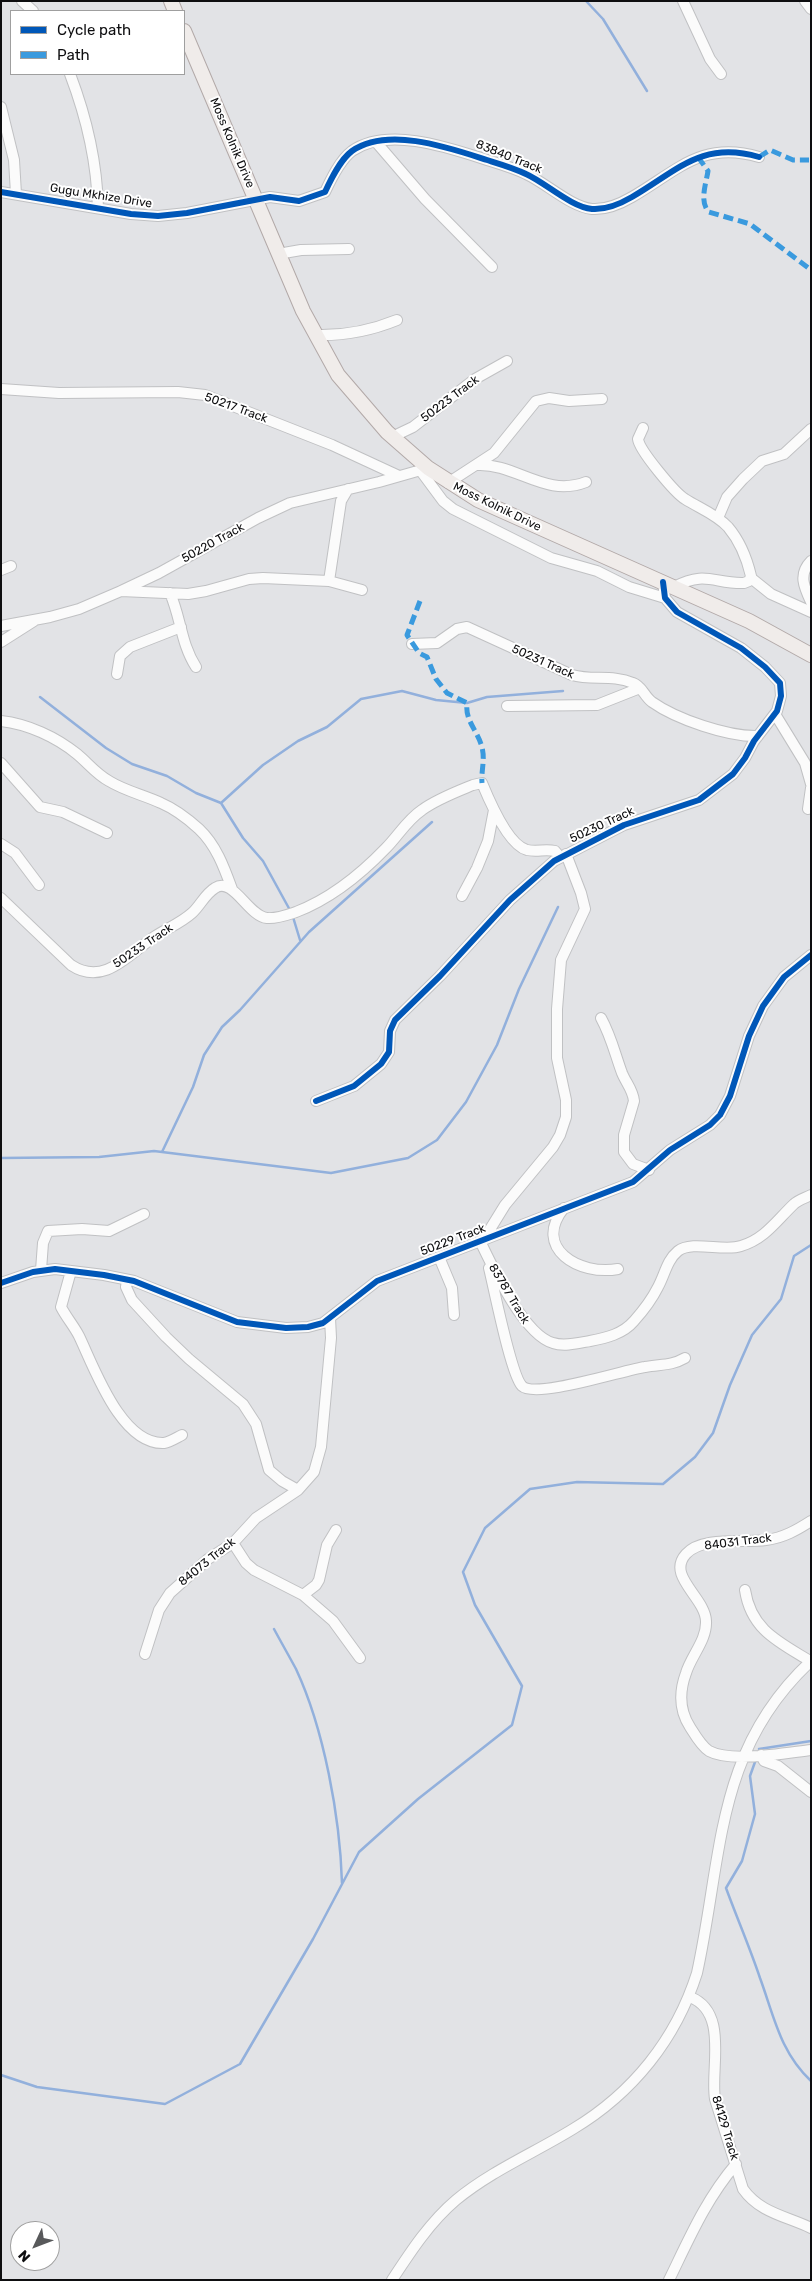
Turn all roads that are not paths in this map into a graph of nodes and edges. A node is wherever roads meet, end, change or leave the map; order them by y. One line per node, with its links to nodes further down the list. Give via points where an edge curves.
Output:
1 (22, 1): 5 (street)
2 (683, 1): 7 (street, via 710,59)
3 (805, 1): 4 (street)
4 (811, 9)
5 (32, 10)
6 (185, 33): 14 (main road, Moss Kolnik Drive)
7 (721, 74)
8 (70, 75): 15 (street, via 92,153)
9 (1, 107): 13 (street, via 14,160)
10 (376, 142): 11 (street, 83840 Track, via 424,142 467,152 525,173 571,201 593,209 624,202 698,157 740,152); 14 (street, 83840 Track, via 351,152 325,192 299,201 270,197); 18 (street)
11 (759, 158)
12 (1, 192): 13 (street, Gugu Mkhize Drive)
13 (16, 194): 15 (street, Gugu Mkhize Drive)
14 (256, 200): 15 (street, Gugu Mkhize Drive, via 158,216); 17 (main road, Moss Kolnik Drive)
15 (98, 208)
16 (349, 249): 17 (street)
17 (278, 254): 20 (main road, Moss Kolnik Drive)
18 (492, 267)
19 (397, 320): 20 (street, via 366,331)
20 (315, 335): 26 (main road, Moss Kolnik Drive, via 338,374)
21 (507, 361): 26 (street, 50223 Track, via 475,379 413,426)
22 (1, 389): 29 (street, 50217 Track, via 68,393 178,392 205,396 332,445)
23 (602, 399): 27 (street, via 550,398 536,401 494,453)
24 (643, 428): 33 (street, via 639,446 672,487)
25 (811, 429): 33 (street, via 784,454 761,462 743,479 726,497)
26 (392, 437): 28 (main road, Moss Kolnik Drive)
27 (477, 465): 30 (street, via 493,466 537,483 570,487); 31 (street)
28 (424, 469): 29 (street, 50220 Track); 31 (main road, Moss Kolnik Drive); 41 (street, via 449,507 552,558 598,571 629,587)
29 (399, 476): 32 (street, 50220 Track)
30 (586, 482)
31 (448, 483): 37 (main road, Moss Kolnik Drive, via 502,512)
32 (348, 489): 36 (street, via 341,501); 39 (street, 50220 Track, via 277,508)
33 (718, 518): 35 (street, via 729,527 737,541)
34 (811, 561): 42 (street, via 803,570 803,578)
35 (751, 578): 37 (street, via 741,584 696,578); 43 (street, via 771,594)
36 (329, 581): 38 (street); 40 (street, via 249,579 206,591)
37 (669, 585): 41 (street); 49 (main road, Moss Kolnik Drive, via 758,625)
38 (362, 590)
39 (121, 591): 40 (street); 44 (street, 50220 Track, via 79,608)
40 (170, 593): 46 (street)
41 (665, 598): 54 (street, 50230 Track, via 677,612 728,640 777,679 781,696)
42 (811, 602)
43 (811, 612)
44 (35, 620): 45 (street, 50220 Track); 47 (street)
45 (1, 626)
46 (181, 627): 50 (street, via 188,654); 51 (street, via 130,647 120,656)
47 (1, 642)
48 (412, 644): 52 (street, 50231 Track, via 437,643 467,627 572,676 612,678)
49 (811, 655)
50 (196, 667)
51 (117, 674)
52 (640, 688): 53 (street, via 597,705); 56 (street, 50231 Track, via 651,701 672,713 738,735)
53 (508, 706)
54 (775, 714): 56 (street, 50230 Track); 58 (street, via 804,763)
55 (1, 721): 65 (street, via 22,724 67,746 108,781 178,813 200,830 214,849)
56 (758, 736): 63 (street, 50230 Track, via 739,767 699,800 624,825)
57 (1, 763): 61 (street, via 40,807 63,812)
58 (811, 786): 59 (street)
59 (808, 809)
60 (494, 810): 63 (street, via 523,848 555,851); 65 (street, via 482,783 465,788 422,810 364,869 339,889 278,918 263,917 251,910); 66 (street, via 488,841)
61 (107, 833)
62 (1, 844): 64 (street, via 15,853)
63 (563, 855): 70 (street, 50230 Track, via 510,900 395,1020 390,1031 389,1052 381,1064 354,1086); 75 (street, via 581,892 585,909 561,960 556,1009 557,1058 566,1100 566,1117 552,1147 505,1205)
64 (39, 885)
65 (232, 889): 67 (street, 50233 Track, via 223,885 214,888 186,918 148,941 123,962 93,973 71,966)
66 (462, 896)
67 (1, 898)
68 (811, 955): 71 (street, 50229 Track, via 784,977 763,1006 720,1115 670,1150)
69 (601, 1018): 71 (street, via 633,1096 624,1135 624,1152 634,1164)
70 (316, 1101)
71 (649, 1170): 73 (street, 50229 Track, via 633,1182)
72 (811, 1195): 76 (street, 83787 Track, via 795,1204 776,1225 751,1242 732,1248 690,1247 680,1250 670,1259 656,1291 634,1322 614,1335 598,1340 557,1344 536,1335 520,1315)
73 (564, 1207): 75 (street, 50229 Track); 78 (street, via 554,1222 553,1233 561,1254 584,1268)
74 (144, 1214): 79 (street, via 109,1231 65,1228 48,1231 43,1243)
75 (482, 1240): 76 (street, 83787 Track); 77 (street, 50229 Track)
76 (486, 1254): 85 (street, via 511,1358 520,1384 526,1388 539,1390 668,1365)
77 (439, 1258): 83 (street, via 452,1288); 84 (street, 50229 Track, via 378,1281)
78 (618, 1269)
79 (42, 1270): 80 (street, 50229 Track); 82 (street, 50229 Track)
80 (71, 1271): 81 (street, 50229 Track); 86 (street, via 61,1307 76,1330 109,1400 128,1426 141,1436 164,1443)
81 (127, 1280): 84 (street, 50229 Track, via 247,1324 302,1327); 87 (street, via 126,1287 132,1300 166,1337 243,1404 256,1424 269,1470)
82 (1, 1283)
83 (454, 1315)
84 (330, 1318): 87 (street, 84073 Track, via 331,1338 319,1458 314,1472)
85 (685, 1358)
86 (182, 1435)
87 (298, 1490): 90 (street, 84073 Track, via 256,1518)
88 (811, 1521): 98 (street, 84031 Track, via 767,1540 702,1545 689,1551 679,1565 682,1577 702,1606 706,1622 686,1670 682,1710 694,1734 709,1751)
89 (336, 1530): 92 (street, via 327,1546 319,1580)
90 (233, 1543): 92 (street, via 254,1570); 93 (street, 84073 Track, via 208,1559 165,1600 150,1635)
91 (745, 1590): 95 (street, via 751,1612 772,1639)
92 (303, 1595): 94 (street, via 333,1621)
93 (146, 1654)
94 (360, 1658)
95 (810, 1661): 98 (street, via 768,1708)
96 (811, 1750): 97 (street, 84031 Track)
97 (761, 1755): 98 (street, 84031 Track); 99 (street, via 764,1761 778,1766)
98 (743, 1756): 100 (street, via 725,1813 702,1950)
99 (811, 1792)
100 (690, 1997): 101 (street, 84129 Track, via 702,2005 715,2033 714,2092); 103 (street, via 658,2052 624,2092 597,2114 485,2179 457,2199 411,2250)
101 (736, 2164): 102 (street, 84129 Track, via 743,2189 753,2201 769,2212); 104 (street, via 717,2185 701,2212)
102 (811, 2228)
103 (392, 2280)
104 (669, 2280)

